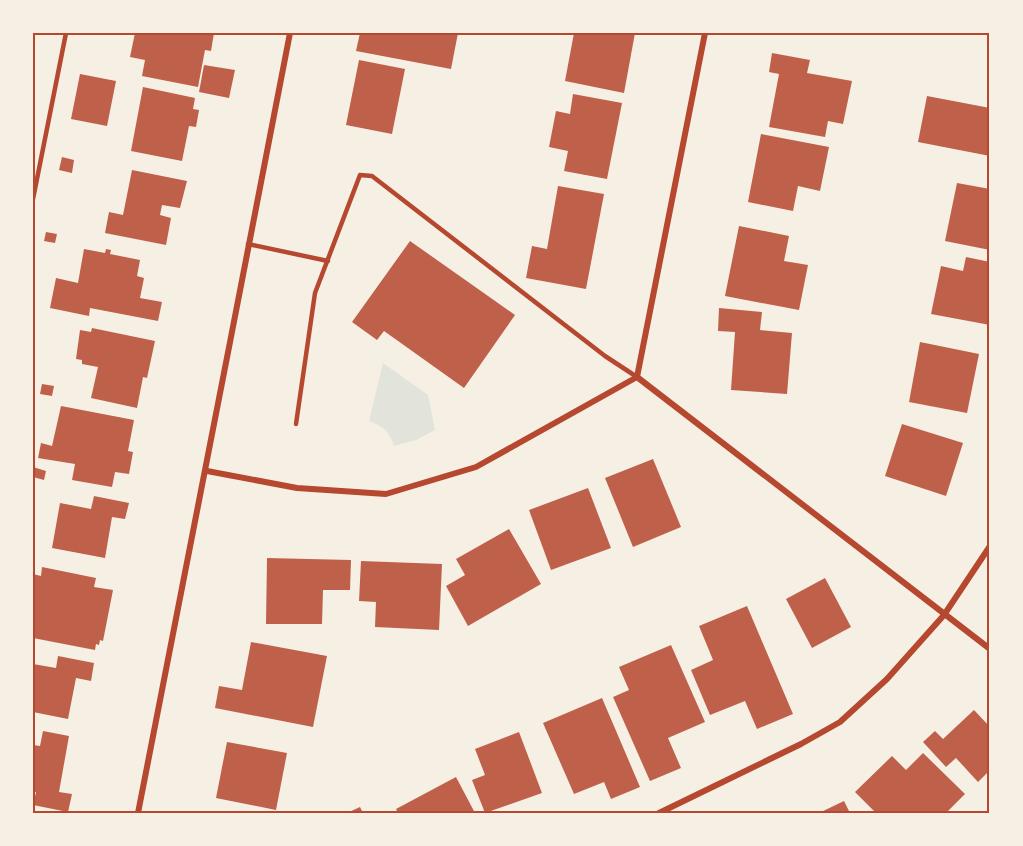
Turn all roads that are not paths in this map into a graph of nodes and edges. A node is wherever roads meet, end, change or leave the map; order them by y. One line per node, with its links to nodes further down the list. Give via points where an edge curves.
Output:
1 (66, 33): 4 (lane)
2 (290, 33): 5 (street)
3 (705, 33): 7 (street)
4 (33, 199)
5 (248, 244): 6 (lane); 9 (street)
6 (328, 261): 7 (lane, via 360,175 372,176 604,356); 8 (lane, via 315,293)
7 (637, 376): 9 (street, via 476,467 386,494 297,488); 11 (street)
8 (297, 424)
9 (207, 471): 13 (street)
10 (990, 546): 11 (street)
11 (944, 615): 12 (street); 14 (street, via 887,679 840,722)
12 (990, 649)
13 (138, 813)
14 (659, 813)

